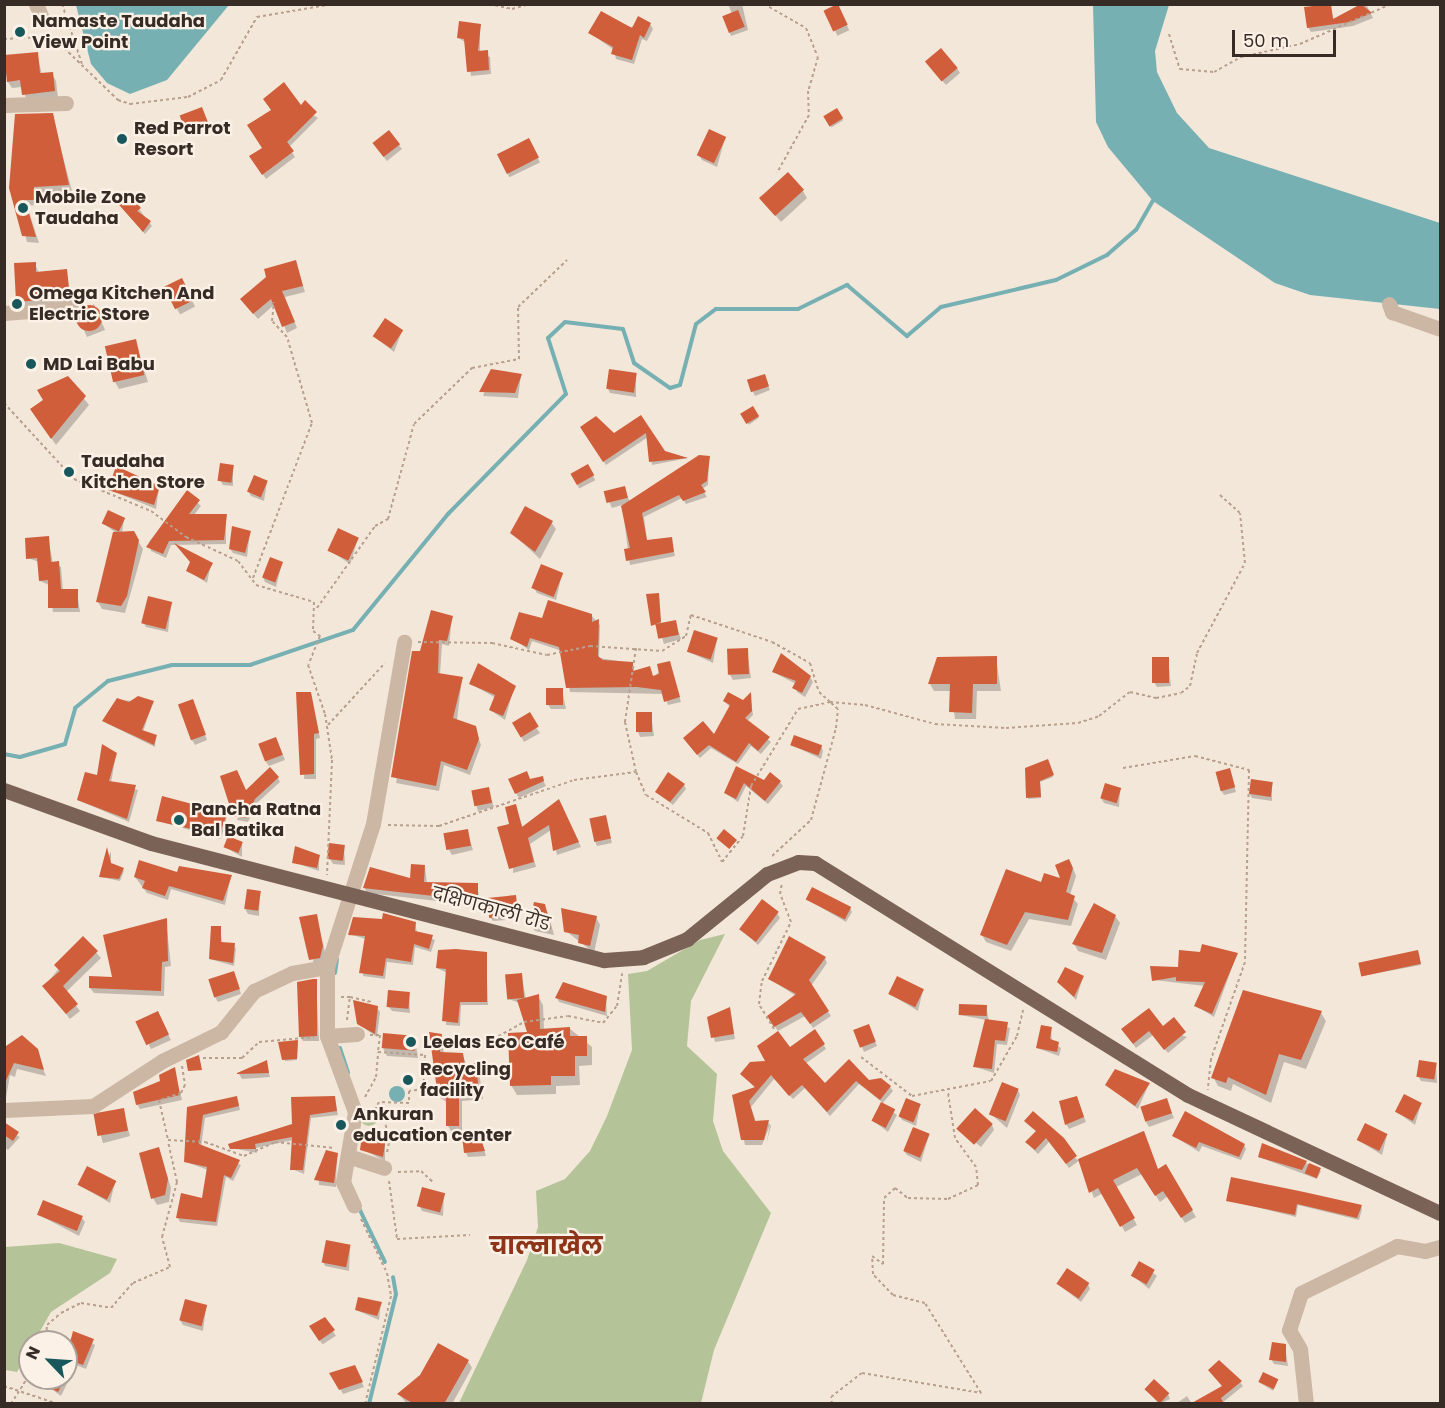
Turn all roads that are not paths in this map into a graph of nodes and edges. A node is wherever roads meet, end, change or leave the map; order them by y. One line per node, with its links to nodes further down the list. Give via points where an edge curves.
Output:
1 (66, 103): 2 (street)
2 (4, 105)
3 (1389, 304): 6 (street, via 1392,312)
4 (71, 308): 5 (street)
5 (4, 313)
6 (1440, 329)
7 (404, 642): 9 (street, via 373,824)
8 (4, 790): 9 (main road, दक्षिणकाली रोड, via 151,843)
9 (350, 896): 10 (street); 17 (main road, दक्षिणकाली रोड, via 604,960 624,960 687,939 767,874 786,865 815,863 1207,1105)
10 (327, 967): 12 (street); 13 (street, via 270,981 241,1002 221,1032 180,1052 93,1106)
11 (351, 1034): 12 (street)
12 (327, 1036): 14 (street, via 355,1112)
13 (4, 1110)
14 (352, 1159): 15 (street); 16 (street, via 343,1182)
15 (384, 1168)
16 (354, 1206)
17 (1440, 1213)
18 (1440, 1247): 19 (street, via 1425,1251 1397,1246 1301,1293 1289,1330 1300,1349)
19 (1306, 1404)

